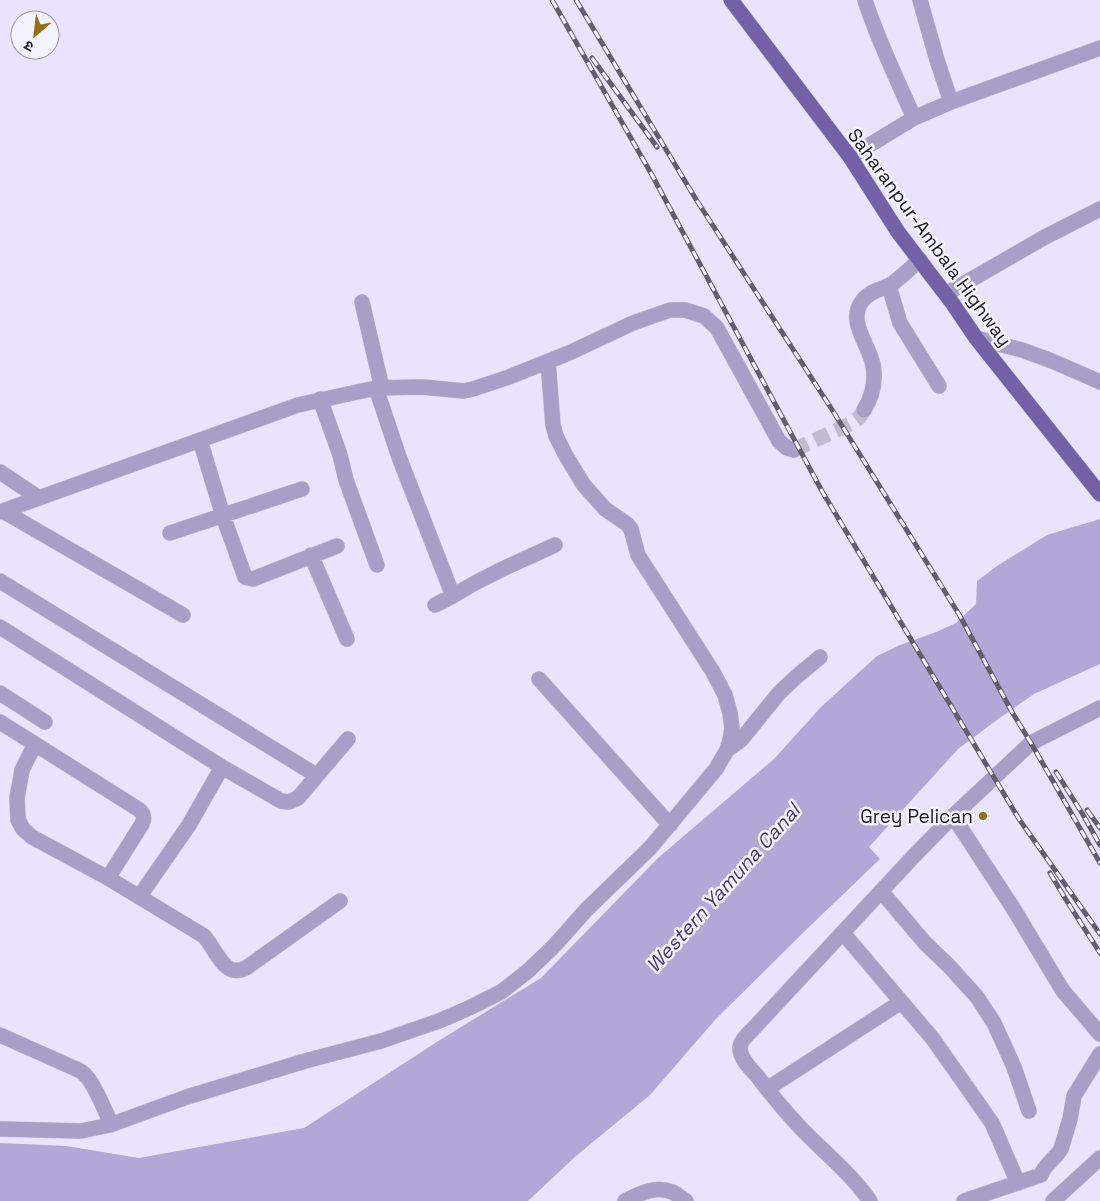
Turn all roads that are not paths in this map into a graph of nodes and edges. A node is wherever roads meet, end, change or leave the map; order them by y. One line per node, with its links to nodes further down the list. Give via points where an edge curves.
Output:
1 (731, 0): 7 (main road, Saharanpur-Ambala Highway)
2 (864, 0): 6 (street)
3 (920, 0): 5 (street)
4 (1100, 48): 5 (street)
5 (951, 102): 6 (street)
6 (914, 118): 7 (street)
7 (850, 157): 9 (main road, Saharanpur-Ambala Highway)
8 (1100, 209): 11 (street)
9 (920, 260): 10 (street); 11 (main road, Saharanpur-Ambala Highway)
10 (889, 286): 16 (street, via 900,323); 19 (street, via 870,293 856,312 856,322 871,357 874,375 870,399)
11 (946, 294): 13 (main road, Saharanpur-Ambala Highway)
12 (362, 302): 17 (street)
13 (976, 338): 15 (street, via 1022,350); 24 (main road, Saharanpur-Ambala Highway)
14 (548, 362): 17 (street, via 473,389); 21 (street, via 633,323 670,310 685,310 704,316 717,328 779,440); 47 (street, via 556,436 583,484 605,509 627,524 638,555 713,672 730,713 732,728)
15 (1100, 382)
16 (940, 386)
17 (379, 388): 18 (street); 34 (street, via 399,458)
18 (320, 400): 20 (street); 32 (street)
19 (864, 410)
20 (200, 440): 25 (street); 27 (street)
21 (794, 450)
22 (0, 472): 25 (street)
23 (302, 489): 27 (street)
24 (1100, 494)
25 (39, 498): 26 (street)
26 (2, 511): 36 (street)
27 (223, 516): 28 (street); 31 (street, via 246,578 252,579)
28 (170, 534)
29 (555, 545): 34 (street)
30 (337, 546): 31 (street)
31 (312, 555): 38 (street)
32 (377, 565)
33 (0, 581): 49 (street)
34 (453, 596): 35 (street)
35 (435, 605)
36 (183, 615)
37 (0, 627): 48 (street)
38 (348, 639)
39 (820, 657): 47 (street, via 779,693 741,740)
40 (539, 679): 51 (street)
41 (0, 693): 44 (street)
42 (1100, 708): 50 (street, via 1031,743)
43 (0, 722): 46 (street)
44 (45, 722)
45 (348, 739): 49 (street)
46 (35, 744): 52 (street, via 22,770 17,798 18,820 32,837); 52 (street, via 143,812 142,824)
47 (728, 750): 51 (street)
48 (222, 766): 49 (street, via 285,802 298,798); 54 (street, via 189,825)
49 (316, 775)
50 (953, 816): 53 (street); 58 (street, via 1063,991)
51 (670, 824): 63 (street, via 554,946 501,992 440,1021 381,1041 187,1097)
52 (108, 878): 54 (street)
53 (881, 891): 56 (street); 62 (street, via 976,997 994,1023)
54 (139, 897): 55 (street, via 204,936 224,965 236,971 246,968)
55 (340, 901)
56 (843, 933): 57 (street); 61 (street, via 741,1043 742,1056)
57 (902, 1002): 61 (street); 67 (street, via 992,1123)
58 (1100, 1034)
59 (0, 1035): 63 (street, via 83,1072)
60 (1100, 1054): 66 (street, via 1074,1096 1058,1154)
61 (767, 1089): 68 (street, via 844,1171)
62 (1029, 1111)
63 (111, 1124): 64 (street, via 81,1131)
64 (0, 1129)
65 (1100, 1158): 72 (street)
66 (1041, 1175): 67 (street); 72 (street)
67 (1018, 1183): 71 (street)
68 (865, 1199)
69 (624, 1201): 70 (street, via 643,1192 664,1190)
70 (686, 1201)
71 (965, 1201)
72 (1053, 1201)

